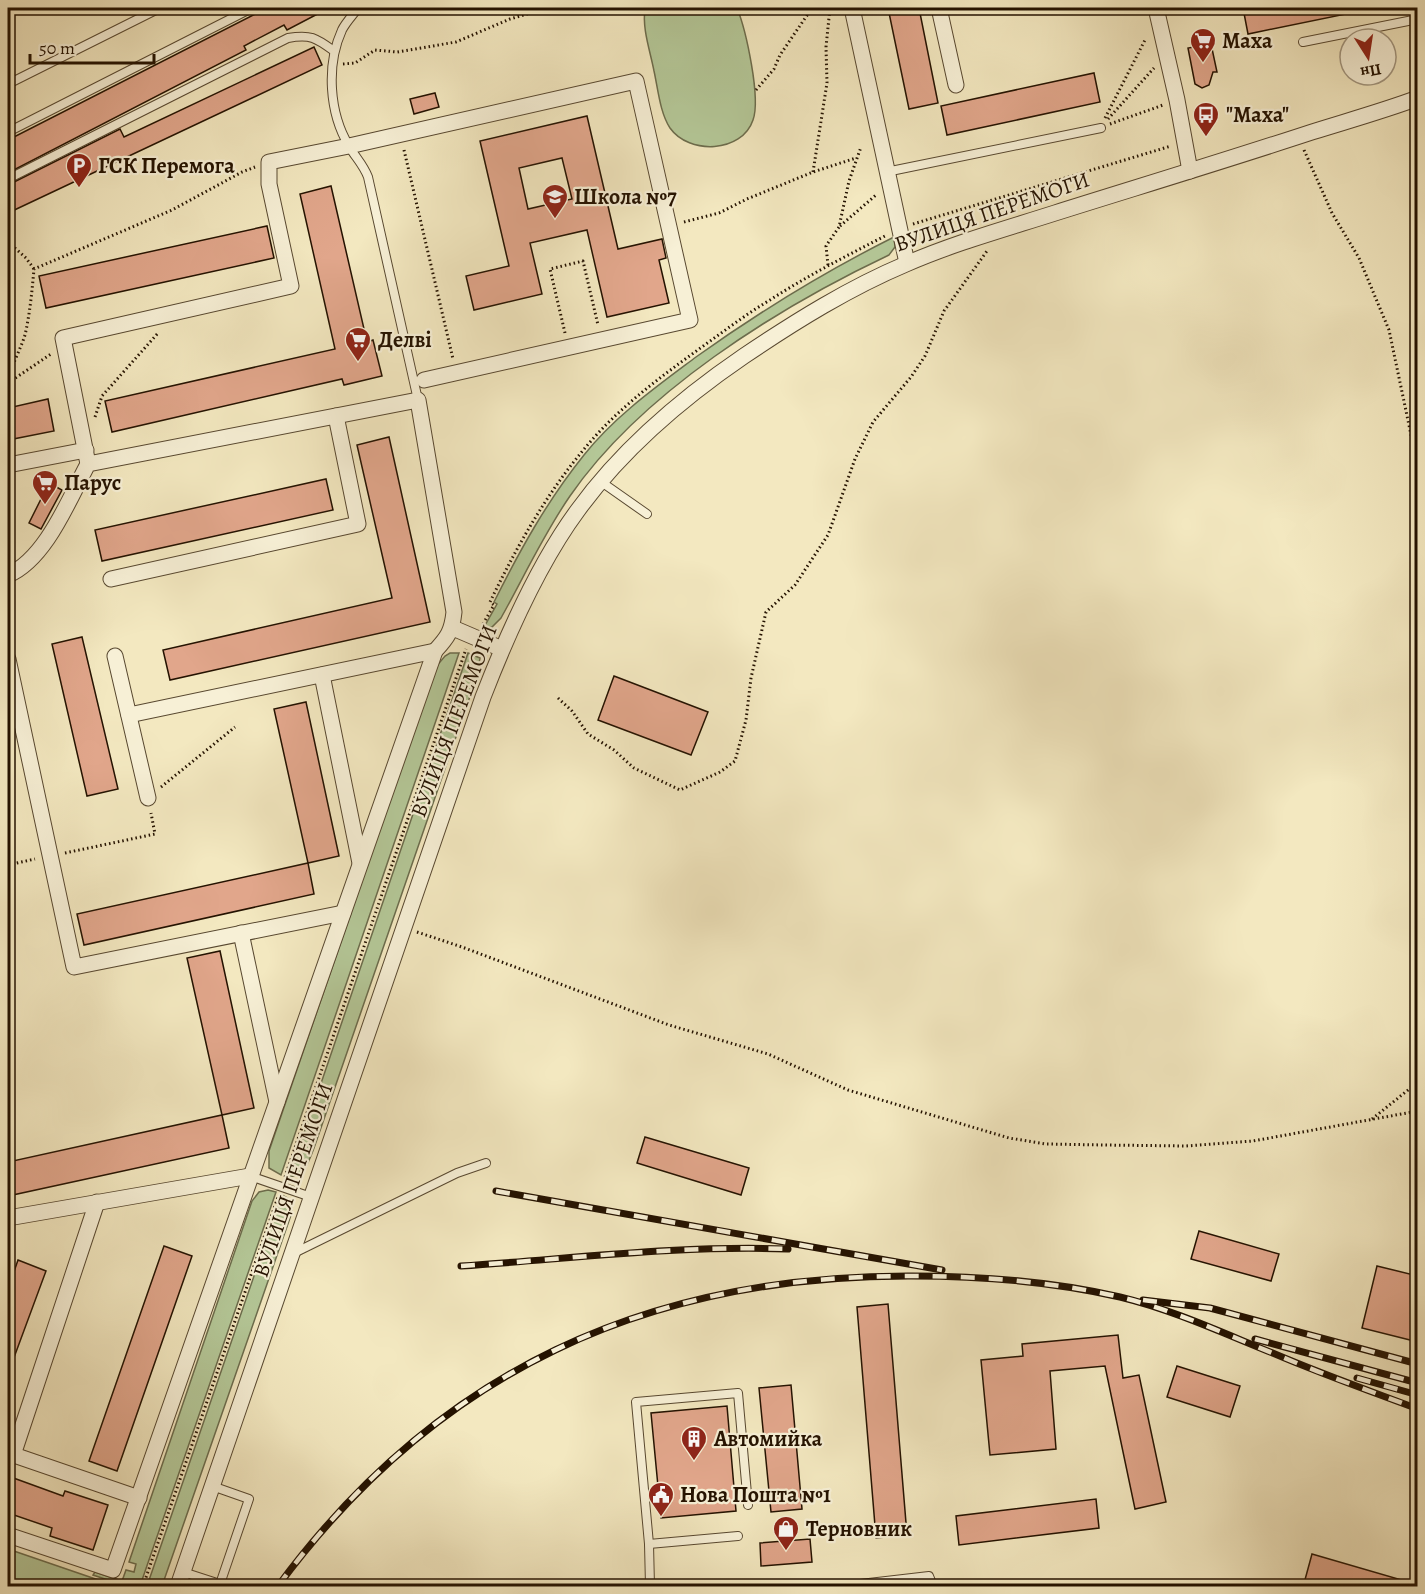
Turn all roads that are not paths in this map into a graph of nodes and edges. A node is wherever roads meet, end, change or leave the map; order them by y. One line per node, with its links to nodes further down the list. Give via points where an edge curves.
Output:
1 (160, 8): 10 (lane)
2 (252, 8): 14 (lane)
3 (358, 8): 9 (lane, via 343,28)
4 (852, 8): 17 (street)
5 (939, 8): 11 (street)
6 (1157, 11): 16 (street)
7 (1418, 20): 8 (lane)
8 (1303, 42)
9 (334, 51): 15 (lane, via 336,119); 18 (lane, via 316,38 288,38)
10 (8, 84)
11 (956, 85)
12 (1418, 98): 16 (street, ВУЛИЦЯ ПЕРЕМОГИ)
13 (1101, 128): 17 (lane)
14 (8, 132)
15 (349, 146): 20 (street, via 636,81 690,320); 21 (lane, via 368,177); 23 (street, via 269,162 269,184 291,286 63,338)
16 (1190, 171): 19 (street, ВУЛИЦЯ ПЕРЕМОГИ)
17 (888, 178): 19 (street)
18 (8, 179)
19 (907, 263): 25 (street, ВУЛИЦЯ ПЕРЕМОГИ, via 839,296 717,375 651,428)
20 (424, 380)
21 (418, 400): 22 (street); 29 (street, via 450,581)
22 (336, 416): 23 (street); 28 (street, via 358,524)
23 (86, 451): 24 (street); 27 (street, via 44,545 21,569)
24 (8, 465)
25 (600, 481): 26 (lane); 30 (street, ВУЛИЦЯ ПЕРЕМОГИ, via 557,543)
26 (647, 514)
27 (8, 575)
28 (111, 579)
29 (453, 628): 30 (street); 31 (street)
30 (502, 649): 43 (street, ВУЛИЦЯ ПЕРЕМОГИ)
31 (435, 651): 34 (street); 37 (street)
32 (115, 656): 35 (street)
33 (8, 659): 39 (street, via 74,967)
34 (322, 675): 35 (street); 37 (street)
35 (129, 715): 36 (street)
36 (148, 798)
37 (360, 863): 38 (street)
38 (343, 913): 39 (street); 40 (street)
39 (242, 933): 40 (street)
40 (277, 1102): 42 (street)
41 (486, 1163): 46 (lane, via 457,1173)
42 (250, 1176): 43 (lane); 44 (street); 49 (street)
43 (311, 1197): 46 (street, ВУЛИЦЯ ПЕРЕМОГИ)
44 (97, 1202): 45 (street); 47 (street)
45 (8, 1218)
46 (291, 1254): 48 (street, ВУЛИЦЯ ПЕРЕМОГИ)
47 (10, 1454): 49 (street)
48 (212, 1486): 54 (street, ВУЛИЦЯ ПЕРЕМОГИ); 54 (lane, via 249,1499 246,1509 220,1584)
49 (139, 1498): 51 (street, via 113,1569)
50 (748, 1504): 53 (lane, via 738,1394 636,1402)
51 (8, 1535)
52 (738, 1536): 53 (lane)
53 (649, 1544): 55 (lane)
54 (181, 1579)
55 (650, 1587)
56 (843, 1587): 57 (lane, via 929,1576)
57 (933, 1587)

